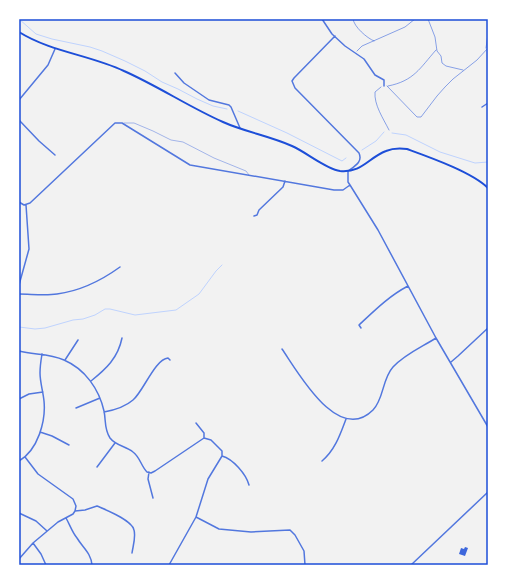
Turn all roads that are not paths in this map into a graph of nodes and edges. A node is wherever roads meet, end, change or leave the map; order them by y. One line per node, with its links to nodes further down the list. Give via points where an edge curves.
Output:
1 (322, 19): 3 (street)
2 (19, 32): 4 (main road)
3 (335, 36): 6 (street, via 369,64 375,75 384,80); 14 (street, via 292,81 295,88 359,153 360,162)
4 (56, 49): 7 (street, via 48,65); 12 (main road, via 124,70 194,108)
5 (175, 73): 12 (street, via 184,83 209,100 231,106)
6 (384, 86)
7 (19, 100)
8 (488, 103): 9 (street)
9 (482, 107)
10 (19, 120): 13 (street)
11 (122, 124): 15 (street, via 190,165); 15 (lane, via 134,123 171,140 183,142 214,158 246,170); 20 (street, via 115,123)
12 (240, 128): 14 (main road, via 284,143 338,170)
13 (55, 155)
14 (348, 171): 17 (street); 18 (main road, via 358,169 387,150 407,149 470,175)
15 (249, 176): 16 (street)
16 (285, 181): 17 (street, via 340,190); 21 (street, via 283,187)
17 (350, 185): 26 (street, via 368,212)
18 (488, 188)
19 (19, 202): 20 (street)
20 (26, 205): 25 (street, via 29,249)
21 (257, 215): 22 (street); 23 (street)
22 (254, 216)
23 (259, 217)
24 (120, 267): 27 (street, via 95,283 66,292)
25 (19, 285)
26 (408, 286): 29 (street, via 386,300); 33 (street)
27 (19, 294)
28 (356, 324): 29 (street)
29 (359, 325): 30 (street)
30 (361, 328)
31 (488, 328): 40 (street)
32 (122, 338): 41 (street, via 112,362)
33 (436, 338): 40 (street); 47 (street, via 402,358 392,368 378,404 372,411 365,416)
34 (78, 340): 38 (street)
35 (282, 349): 47 (street, via 322,403 331,412)
36 (19, 351): 37 (street)
37 (42, 354): 38 (street); 42 (street, via 40,372)
38 (65, 360): 41 (street)
39 (170, 360): 46 (street, via 165,358 160,362 133,400 125,406)
40 (451, 362): 49 (street)
41 (91, 381): 43 (street)
42 (43, 392): 44 (street); 50 (street, via 44,409)
43 (100, 398): 45 (street); 46 (street)
44 (19, 399)
45 (76, 408)
46 (104, 412): 52 (street, via 107,433)
47 (346, 419): 57 (street, via 340,437)
48 (196, 423): 51 (street, via 204,433)
49 (488, 427)
50 (40, 432): 53 (street); 55 (street)
51 (204, 438): 54 (street, via 211,440 222,451); 59 (street, via 155,471)
52 (115, 443): 58 (street); 59 (street, via 134,452 144,469)
53 (69, 445)
54 (222, 456): 60 (street, via 228,458 247,477); 65 (street, via 208,479)
55 (26, 457): 56 (street); 63 (street, via 38,474 73,499)
56 (19, 461)
57 (322, 461)
58 (98, 467)
59 (149, 472): 62 (street, via 148,479)
60 (249, 485)
61 (488, 492): 75 (street)
62 (153, 498)
63 (75, 510): 66 (street); 69 (street, via 97,506 132,524 135,533)
64 (19, 513): 67 (street, via 36,521)
65 (196, 517): 73 (street); 74 (street, via 219,529 251,532 290,530 304,551)
66 (66, 518): 67 (street); 72 (street, via 75,537 89,552)
67 (47, 531): 68 (street)
68 (33, 543): 70 (street); 71 (street)
69 (132, 553)
70 (19, 559)
71 (46, 565)
72 (92, 565)
73 (169, 565)
74 (305, 565)
75 (412, 565)

